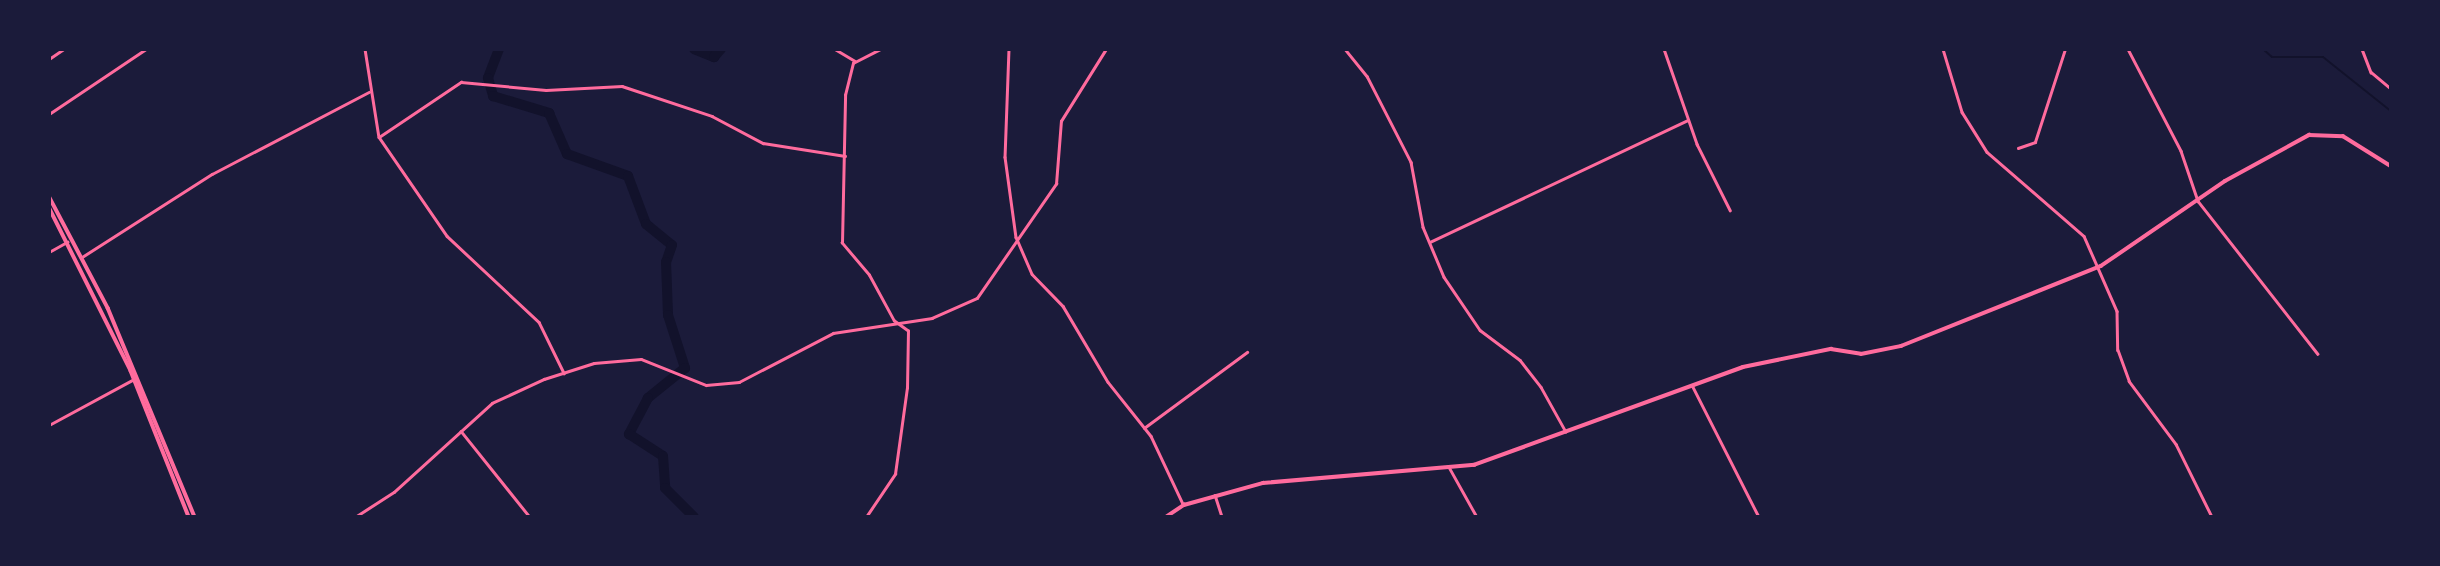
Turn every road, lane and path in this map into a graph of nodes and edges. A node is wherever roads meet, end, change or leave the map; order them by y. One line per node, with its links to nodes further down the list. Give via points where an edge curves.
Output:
1 (64, 49): 14 (street)
2 (146, 49): 18 (street)
3 (365, 49): 17 (street)
4 (835, 49): 15 (street)
5 (881, 49): 15 (street)
6 (1009, 49): 28 (street, via 1004,157)
7 (1106, 49): 28 (street, via 1061,121 1056,184)
8 (1345, 49): 30 (street, via 1367,76 1411,162)
9 (1664, 49): 19 (street)
10 (1943, 49): 33 (street, via 1962,112 1980,143 2073,219)
11 (2065, 49): 21 (street, via 2039,133)
12 (2128, 49): 25 (street, via 2181,151)
13 (2362, 49): 16 (street, via 2371,72)
14 (49, 59)
15 (855, 61): 22 (street, via 845,95)
16 (2391, 89)
17 (369, 92): 20 (street); 32 (street, via 212,174)
18 (49, 114)
19 (1688, 120): 27 (street); 30 (street)
20 (379, 137): 22 (street, via 461,82 484,81 546,90 641,89 763,143); 37 (street, via 447,236 539,322)
21 (2018, 148)
22 (845, 156): 34 (street, via 842,243)
23 (2391, 166): 25 (street, via 2343,136 2319,133 2273,153)
24 (49, 196): 32 (street)
25 (2198, 201): 33 (street); 36 (street)
26 (49, 207): 29 (street)
27 (1730, 210)
28 (1016, 237): 34 (street, via 977,298); 41 (street, via 1032,274 1079,328 1108,382)
29 (68, 241): 31 (street); 38 (street)
30 (1429, 243): 43 (street, via 1465,312 1520,360)
31 (49, 252)
32 (82, 257): 47 (street)
33 (2101, 266): 39 (street, via 1901,346 1861,354 1831,349 1800,353); 55 (street, via 2117,310 2118,350 2129,380 2176,444)
34 (901, 324): 37 (street, via 833,333 739,382 691,381 676,369 620,359); 50 (street, via 908,331 907,388 895,474)
35 (1247, 352): 41 (street)
36 (2318, 354)
37 (564, 373): 42 (street, via 492,403)
38 (134, 379): 40 (street); 47 (street)
39 (1692, 385): 43 (street); 54 (street)
40 (49, 425)
41 (1144, 428): 46 (street)
42 (461, 431): 48 (street, via 394,492); 49 (street)
43 (1567, 432): 44 (street, via 1508,456)
44 (1449, 467): 45 (street, via 1293,478); 53 (street)
45 (1215, 495): 46 (street); 52 (street)
46 (1184, 505): 51 (street)
47 (192, 517)
48 (355, 517)
49 (530, 517)
50 (866, 517)
51 (1166, 517)
52 (1222, 517)
53 (1477, 517)
54 (1759, 517)
55 (2212, 517)

